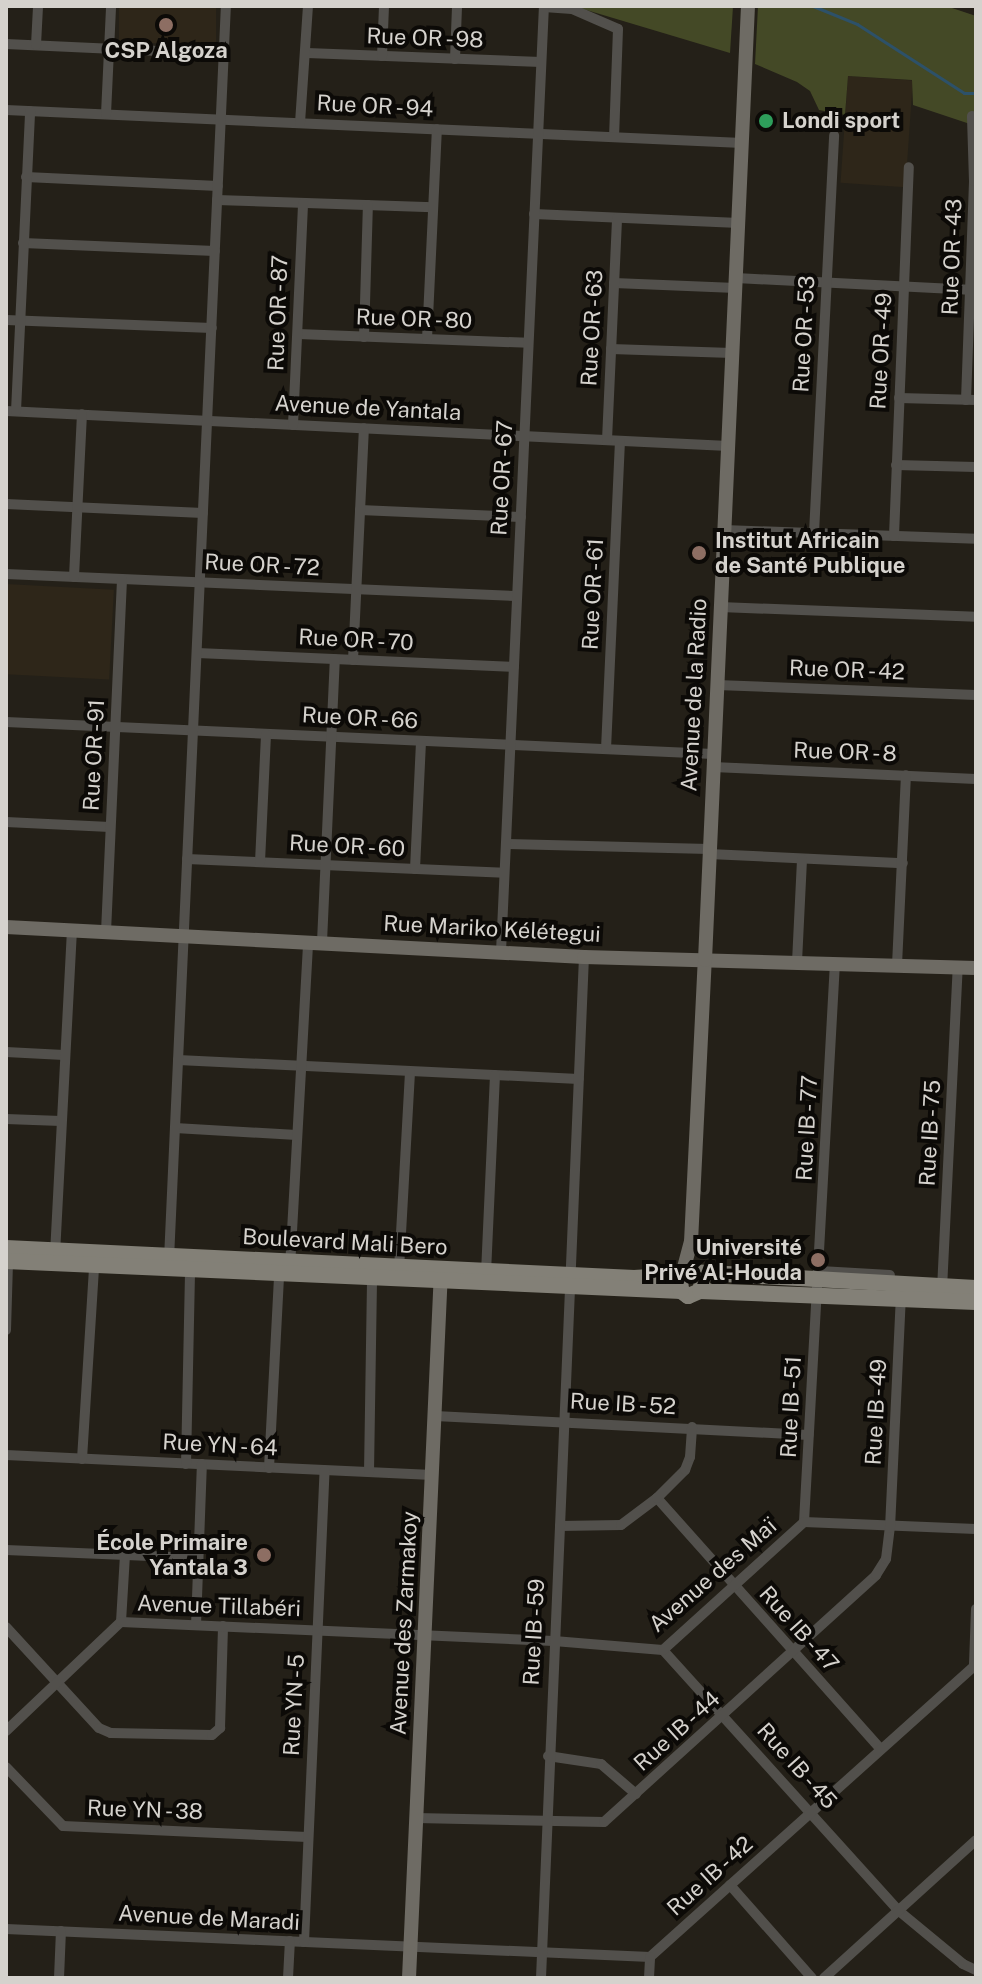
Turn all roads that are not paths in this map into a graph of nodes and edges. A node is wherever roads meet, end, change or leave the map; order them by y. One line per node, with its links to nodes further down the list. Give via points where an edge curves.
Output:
1 (38, 6): 10 (street)
2 (111, 6): 11 (street)
3 (226, 6): 13 (street)
4 (308, 6): 12 (street)
5 (384, 6): 14 (street)
6 (457, 6): 15 (street)
7 (748, 6): 27 (street, Avenue de la Radio)
8 (544, 7): 16 (street, Rue OR - 67); 26 (street, via 572,9 614,25 620,35)
9 (6, 44): 10 (street)
10 (36, 45): 11 (street)
11 (110, 49): 13 (street); 19 (street)
12 (307, 53): 14 (street, Rue OR - 98); 22 (street)
13 (224, 54): 21 (street)
14 (382, 56): 15 (street, Rue OR - 98)
15 (455, 59): 16 (street, Rue OR - 98)
16 (541, 62): 24 (street, Rue OR - 67)
17 (6, 110): 18 (street, Rue OR - 94)
18 (30, 111): 19 (street, Rue OR - 94); 29 (street)
19 (106, 114): 21 (street, Rue OR - 94)
20 (972, 116): 30 (street, Rue OR - 43)
21 (221, 119): 22 (street, Rue OR - 94); 31 (street)
22 (300, 123): 23 (street, Rue OR - 94)
23 (437, 129): 24 (street, Rue OR - 94); 35 (street)
24 (538, 134): 26 (street, Rue OR - 94); 36 (street, Rue OR - 67)
25 (834, 136): 43 (street, Rue OR - 53)
26 (614, 137): 27 (street, Rue OR - 94)
27 (742, 143): 38 (street, Avenue de la Radio)
28 (909, 167): 44 (street, Rue OR - 49)
29 (26, 177): 31 (street); 39 (street)
30 (975, 182): 45 (street, Rue OR - 43)
31 (218, 186): 32 (street)
32 (217, 200): 33 (street); 40 (street)
33 (303, 203): 34 (street); 49 (street, Rue OR - 87)
34 (368, 205): 35 (street); 50 (street)
35 (433, 207): 51 (street)
36 (534, 214): 37 (street); 52 (street, Rue OR - 67)
37 (617, 218): 38 (street); 41 (street, Rue OR - 63)
38 (739, 223): 42 (street, Avenue de la Radio)
39 (23, 243): 40 (street); 47 (street)
40 (215, 251): 48 (street)
41 (614, 283): 42 (street); 53 (street, Rue OR - 63)
42 (736, 283): 43 (street); 54 (street, Avenue de la Radio)
43 (826, 283): 44 (street); 75 (street, Rue OR - 53)
44 (904, 287): 45 (street); 56 (street, Rue OR - 49)
45 (973, 290): 55 (street, Rue OR - 43)
46 (6, 320): 47 (street)
47 (20, 321): 48 (street); 58 (street)
48 (212, 328): 60 (street)
49 (298, 334): 50 (street, Rue OR - 80); 61 (street, Rue OR - 87)
50 (364, 337): 51 (street, Rue OR - 80)
51 (427, 339): 52 (street, Rue OR - 80)
52 (528, 343): 63 (street, Rue OR - 67)
53 (611, 349): 54 (street); 64 (street, Rue OR - 63)
54 (732, 353): 66 (street, Avenue de la Radio)
55 (972, 364): 57 (street, Rue OR - 43)
56 (899, 398): 57 (street); 67 (street, Rue OR - 49)
57 (971, 400)
58 (11, 411): 59 (street, Avenue de Yantala)
59 (82, 414): 60 (street, Avenue de Yantala); 70 (street)
60 (207, 421): 61 (street, Avenue de Yantala); 72 (street)
61 (293, 425): 62 (street, Avenue de Yantala)
62 (364, 428): 63 (street, Avenue de Yantala); 71 (street)
63 (524, 436): 64 (street, Avenue de Yantala); 73 (street, Rue OR - 67)
64 (607, 440): 65 (street, Avenue de Yantala)
65 (620, 441): 66 (street, Avenue de Yantala); 99 (street, Rue OR - 61)
66 (728, 446): 74 (street, Avenue de la Radio)
67 (896, 465): 68 (street); 76 (street, Rue OR - 49)
68 (976, 467)
69 (6, 504): 70 (street)
70 (77, 507): 72 (street); 79 (street)
71 (360, 510): 73 (street); 82 (street)
72 (203, 513): 81 (street)
73 (521, 517): 83 (street, Rue OR - 67)
74 (724, 530): 75 (street); 84 (street, Avenue de la Radio)
75 (814, 533): 76 (street)
76 (894, 536): 77 (street)
77 (976, 539)
78 (6, 574): 79 (street, Rue OR - 72)
79 (74, 577): 80 (street, Rue OR - 72)
80 (122, 579): 81 (street, Rue OR - 72); 93 (street, Rue OR - 91)
81 (200, 582): 82 (street, Rue OR - 72); 86 (street)
82 (356, 589): 83 (street, Rue OR - 72); 88 (street)
83 (517, 596): 89 (street, Rue OR - 67)
84 (720, 607): 85 (street); 90 (street, Avenue de la Radio)
85 (976, 617)
86 (197, 653): 87 (street, Rue OR - 70); 94 (street)
87 (335, 659): 88 (street, Rue OR - 70); 96 (street)
88 (353, 660): 89 (street, Rue OR - 70)
89 (514, 667): 98 (street, Rue OR - 67)
90 (717, 685): 91 (street, Rue OR - 42); 100 (street, Avenue de la Radio)
91 (976, 695)
92 (6, 722): 93 (street, Rue OR - 66)
93 (115, 727): 94 (street, Rue OR - 66); 104 (street, Rue OR - 91)
94 (193, 731): 95 (street, Rue OR - 66); 107 (street)
95 (266, 734): 96 (street, Rue OR - 66); 109 (street)
96 (331, 737): 97 (street, Rue OR - 66); 111 (street)
97 (421, 741): 98 (street, Rue OR - 66); 112 (street)
98 (510, 745): 99 (street, Rue OR - 66); 105 (street, Rue OR - 67)
99 (606, 749): 100 (street, Rue OR - 66)
100 (713, 761): 101 (street, Rue OR - 8); 106 (street, Avenue de la Radio)
101 (906, 775): 102 (street, Rue OR - 8); 110 (street)
102 (976, 779)
103 (6, 822): 104 (street)
104 (110, 827): 116 (street, Rue OR - 91)
105 (506, 844): 106 (street); 113 (street, Rue OR - 67)
106 (709, 852): 108 (street); 121 (street, Avenue de la Radio)
107 (187, 859): 109 (street, Rue OR - 60); 117 (street)
108 (802, 859): 110 (street); 122 (street)
109 (260, 862): 111 (street, Rue OR - 60)
110 (903, 863): 124 (street)
111 (326, 865): 112 (street, Rue OR - 60); 118 (street)
112 (415, 869): 113 (street, Rue OR - 60)
113 (504, 873): 119 (street, Rue OR - 67)
114 (6, 927): 115 (street, Rue Mariko Kélétegui)
115 (72, 931): 116 (street, Rue Mariko Kélétegui); 128 (street)
116 (106, 932): 117 (street, Rue Mariko Kélétegui)
117 (184, 936): 118 (street, Rue Mariko Kélétegui); 129 (street)
118 (315, 942): 119 (street, Rue Mariko Kélétegui); 130 (street)
119 (501, 952): 120 (street, Rue Mariko Kélétegui)
120 (584, 957): 121 (street, Rue Mariko Kélétegui); 133 (street, Rue IB - 59)
121 (705, 960): 122 (street, Rue Mariko Kélétegui); 151 (street, Avenue de la Radio)
122 (797, 962): 123 (street, Rue Mariko Kélétegui)
123 (835, 963): 124 (street, Rue Mariko Kélétegui); 150 (street, Rue IB - 77)
124 (897, 965): 125 (street, Rue Mariko Kélétegui)
125 (958, 967): 126 (street, Rue Mariko Kélétegui); 153 (street, Rue IB - 75)
126 (976, 968)
127 (6, 1052): 128 (street)
128 (64, 1055): 135 (street)
129 (178, 1060): 130 (street); 136 (street)
130 (301, 1066): 131 (street); 137 (street)
131 (410, 1072): 132 (street); 144 (street)
132 (495, 1075): 133 (street); 146 (street)
133 (579, 1079): 149 (street, Rue IB - 59)
134 (6, 1119): 135 (street)
135 (61, 1121): 139 (street)
136 (175, 1128): 137 (street); 140 (street)
137 (297, 1135): 143 (street)
138 (7, 1257): 139 (main road, Boulevard Mali Bero); 156 (street)
139 (55, 1257): 140 (main road, Boulevard Mali Bero); 141 (main road, Boulevard Mali Bero)
140 (169, 1262): 141 (main road, Boulevard Mali Bero); 142 (main road, Boulevard Mali Bero); 143 (main road, Boulevard Mali Bero)
141 (94, 1266): 162 (street)
142 (190, 1270): 143 (main road, Boulevard Mali Bero); 163 (street)
143 (286, 1271): 144 (main road, Boulevard Mali Bero); 147 (main road, Boulevard Mali Bero); 165 (street)
144 (399, 1274): 145 (main road, Boulevard Mali Bero); 147 (main road, Boulevard Mali Bero)
145 (441, 1276): 146 (main road, Boulevard Mali Bero); 157 (street, Avenue des Zarmakoy)
146 (485, 1278): 149 (main road, Boulevard Mali Bero)
147 (372, 1279): 167 (street)
148 (976, 1280): 153 (street, Boulevard Mali Bero)
149 (570, 1281): 151 (main road, Boulevard Mali Bero, via 634,1278); 158 (street, Rue IB - 59)
150 (819, 1282): 151 (main road, Boulevard Mali Bero); 153 (main road, Boulevard Mali Bero); 154 (main road, Boulevard Mali Bero); 160 (street, Rue IB - 51)
151 (690, 1283)
152 (976, 1288): 153 (main road, Boulevard Mali Bero)
153 (942, 1289): 154 (main road, Boulevard Mali Bero); 155 (main road, Boulevard Mali Bero)
154 (901, 1298): 172 (street, Rue IB - 49)
155 (976, 1302)
156 (6, 1330)
157 (435, 1416): 158 (street, Rue IB - 52); 168 (street, Avenue des Zarmakoy)
158 (565, 1421): 159 (street, Rue IB - 52); 171 (street, Rue IB - 59)
159 (692, 1427): 160 (street, Rue IB - 52); 169 (street, via 688,1464)
160 (809, 1435): 170 (street, Rue IB - 51)
161 (6, 1455): 162 (street, Rue YN - 64)
162 (82, 1459): 163 (street, Rue YN - 64)
163 (186, 1464): 164 (street, Rue YN - 64)
164 (202, 1464): 165 (street, Rue YN - 64); 176 (street)
165 (269, 1468): 166 (street, Rue YN - 64)
166 (325, 1470): 167 (street, Rue YN - 64); 183 (street, Rue YN - 5)
167 (369, 1472): 168 (street, Rue YN - 64)
168 (433, 1475): 184 (street, Avenue des Zarmakoy)
169 (657, 1498): 171 (street, via 621,1525); 177 (street, Rue IB - 47)
170 (804, 1522): 172 (street, Avenue des Maï); 177 (street, Avenue des Maï)
171 (560, 1526): 185 (street, Rue IB - 59)
172 (890, 1528): 173 (street, Avenue des Maï); 187 (street, Rue IB - 44, via 884,1567)
173 (976, 1529)
174 (6, 1550): 175 (street)
175 (125, 1555): 176 (street); 179 (street)
176 (198, 1558): 180 (street)
177 (735, 1587): 186 (street, Avenue des Maï); 187 (street, Rue IB - 47)
178 (976, 1609): 188 (street)
179 (121, 1622): 180 (street, Avenue Tillabéri); 189 (street, Avenue Tillabéri)
180 (196, 1625): 181 (street, Avenue Tillabéri)
181 (223, 1626): 183 (street, Avenue Tillabéri); 189 (street, via 220,1728 212,1735 105,1731)
182 (6, 1627): 189 (street)
183 (318, 1630): 184 (street, Avenue Tillabéri); 199 (street, Rue YN - 5)
184 (425, 1636): 185 (street, Avenue des Maï); 197 (street, Avenue des Zarmakoy)
185 (554, 1641): 186 (street, Avenue des Maï); 193 (street, Rue IB - 59)
186 (663, 1650): 190 (street, Rue IB - 45)
187 (793, 1652): 190 (street, Rue IB - 44); 192 (street, Rue IB - 47)
188 (975, 1664): 192 (street, Rue IB - 42)
189 (58, 1683): 191 (street, Avenue Tillabéri)
190 (724, 1715): 195 (street, Rue IB - 44); 196 (street, Rue IB - 45)
191 (6, 1731)
192 (881, 1749): 196 (street, Rue IB - 42)
193 (548, 1756): 195 (street, via 601,1764); 198 (street, Rue IB - 59)
194 (6, 1767): 199 (street, Rue YN - 38, via 63,1826)
195 (636, 1794): 198 (street, Rue IB - 44, via 602,1823)
196 (811, 1812): 201 (street, Rue IB - 42); 202 (street, Rue IB - 45)
197 (416, 1818): 198 (street, Rue IB - 44); 207 (street, Avenue des Zarmakoy)
198 (545, 1822): 208 (street, Rue IB - 59)
199 (308, 1837): 206 (street, Rue YN - 5)
200 (976, 1840): 202 (street)
201 (730, 1885): 209 (street, Rue IB - 42); 216 (street)
202 (899, 1911): 210 (street, Rue IB - 45); 217 (street)
203 (6, 1929): 204 (street, Avenue de Maradi)
204 (61, 1931): 205 (street, Avenue de Maradi); 211 (street)
205 (290, 1941): 206 (street, Avenue de Maradi); 212 (street)
206 (304, 1942): 207 (street, Avenue de Maradi)
207 (410, 1947): 208 (street); 213 (street, Avenue des Zarmakoy)
208 (542, 1952): 209 (street); 214 (street, Rue IB - 59)
209 (650, 1957): 215 (street)
210 (976, 1970)
211 (59, 1978)
212 (288, 1978)
213 (409, 1978)
214 (541, 1978)
215 (649, 1978)
216 (812, 1978)
217 (824, 1978)

